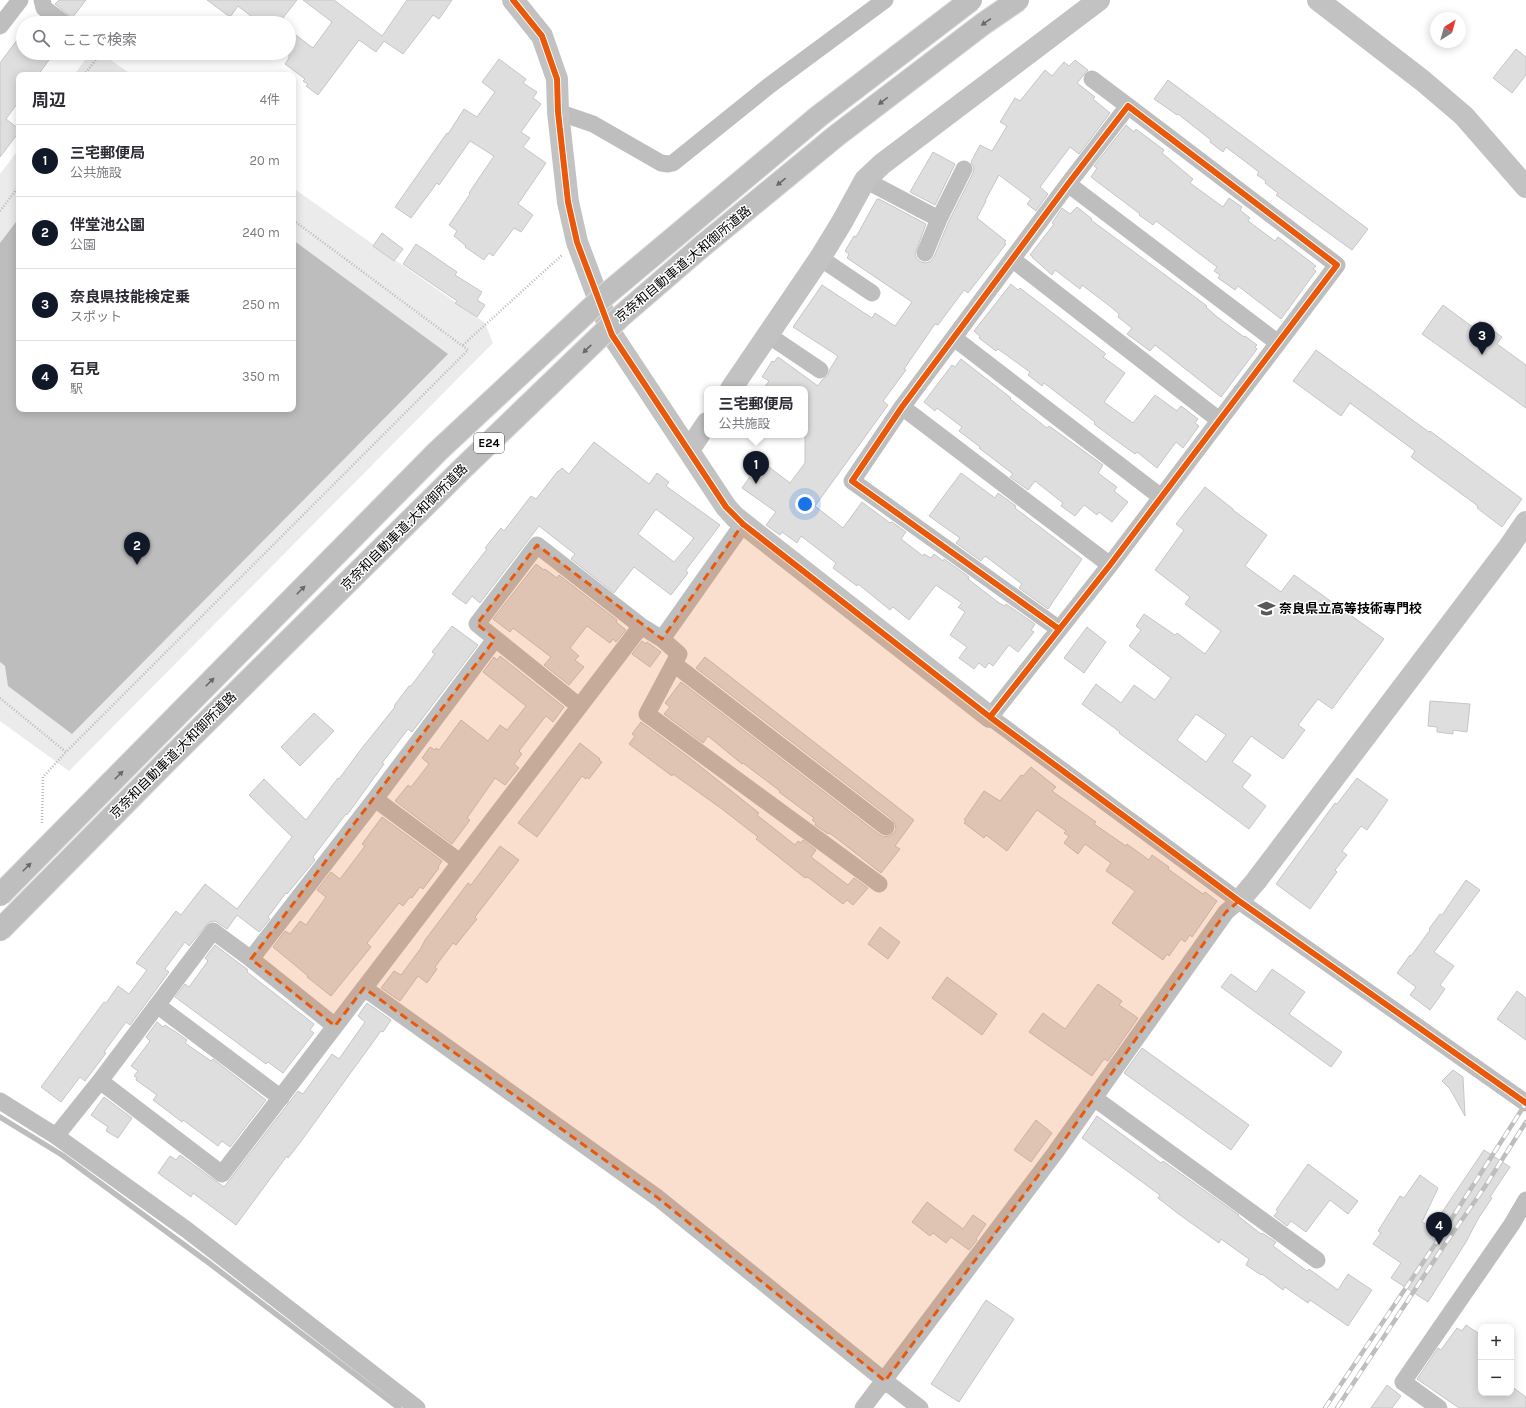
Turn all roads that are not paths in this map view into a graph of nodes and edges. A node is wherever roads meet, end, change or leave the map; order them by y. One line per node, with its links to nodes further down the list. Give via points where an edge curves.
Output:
1 (20, 0): 10 (street)
2 (42, 0): 9 (street, via 44,8)
3 (513, 0): 13 (street, via 542,36 557,78)
4 (884, 0): 13 (street, via 770,85 673,163 661,163 593,124)
5 (970, 0): 47 (highway, 京奈和自動車道;大和御所道路 / E24, one-way to 5, bridge, via 438,451 591,309 819,116)
6 (1018, 0): 49 (highway, 京奈和自動車道;大和御所道路 / E24, one-way to 49, bridge, via 836,136 620,318 461,470 177,750)
7 (1099, 0): 15 (street, via 882,164)
8 (1318, 0): 17 (street, via 1464,116)
9 (55, 16)
10 (0, 26)
11 (1092, 79): 12 (street)
12 (1128, 106): 16 (street); 25 (street, via 1337,265)
13 (558, 112): 31 (street, via 568,202 577,242 612,335)
14 (964, 169): 18 (street)
15 (865, 180): 18 (street); 20 (street)
16 (1068, 184): 21 (street); 25 (street)
17 (1526, 187)
18 (939, 219): 19 (street)
19 (925, 253)
20 (820, 258): 22 (street); 23 (street)
21 (1012, 259): 24 (street); 29 (street)
22 (872, 293)
23 (768, 334): 26 (street); 27 (street)
24 (954, 338): 28 (street); 32 (street)
25 (1278, 343): 29 (street)
26 (820, 370)
27 (733, 386)
28 (902, 407): 35 (street); 37 (street, via 852,481)
29 (1220, 420): 32 (street)
30 (704, 428): 31 (street)
31 (689, 450): 34 (street, via 726,507)
32 (1161, 497): 35 (street)
33 (1526, 522): 48 (street)
34 (743, 524): 39 (street); 42 (street)
35 (1110, 565): 37 (street)
36 (641, 626): 38 (street, via 536,545 477,624); 39 (street); 41 (street)
37 (1059, 629): 42 (street)
38 (495, 639): 41 (street); 43 (street)
39 (662, 639): 40 (street, via 679,654)
40 (674, 664): 44 (street); 46 (street, via 647,714)
41 (579, 706): 45 (street)
42 (990, 717): 48 (street)
43 (376, 799): 45 (street); 50 (street)
44 (886, 827)
45 (460, 862): 51 (street)
46 (879, 884)
47 (0, 895)
48 (1239, 901): 56 (street, via 1226,912); 58 (street)
49 (0, 930)
50 (250, 959): 52 (street, via 213,931); 53 (street)
51 (364, 988): 53 (street); 62 (street, via 658,1198)
52 (157, 1005): 54 (street); 55 (street)
53 (335, 1026): 55 (street)
54 (100, 1081): 55 (street, via 222,1174); 59 (street)
55 (281, 1098)
56 (1094, 1098): 61 (street); 62 (street)
57 (0, 1101): 59 (street)
58 (1526, 1103)
59 (56, 1136): 63 (street, via 187,1230)
60 (1526, 1200): 66 (street, via 1403,1382)
61 (1317, 1260)
62 (885, 1381): 64 (street); 65 (street)
63 (418, 1408)
64 (864, 1408)
65 (920, 1408)
66 (1439, 1408)

